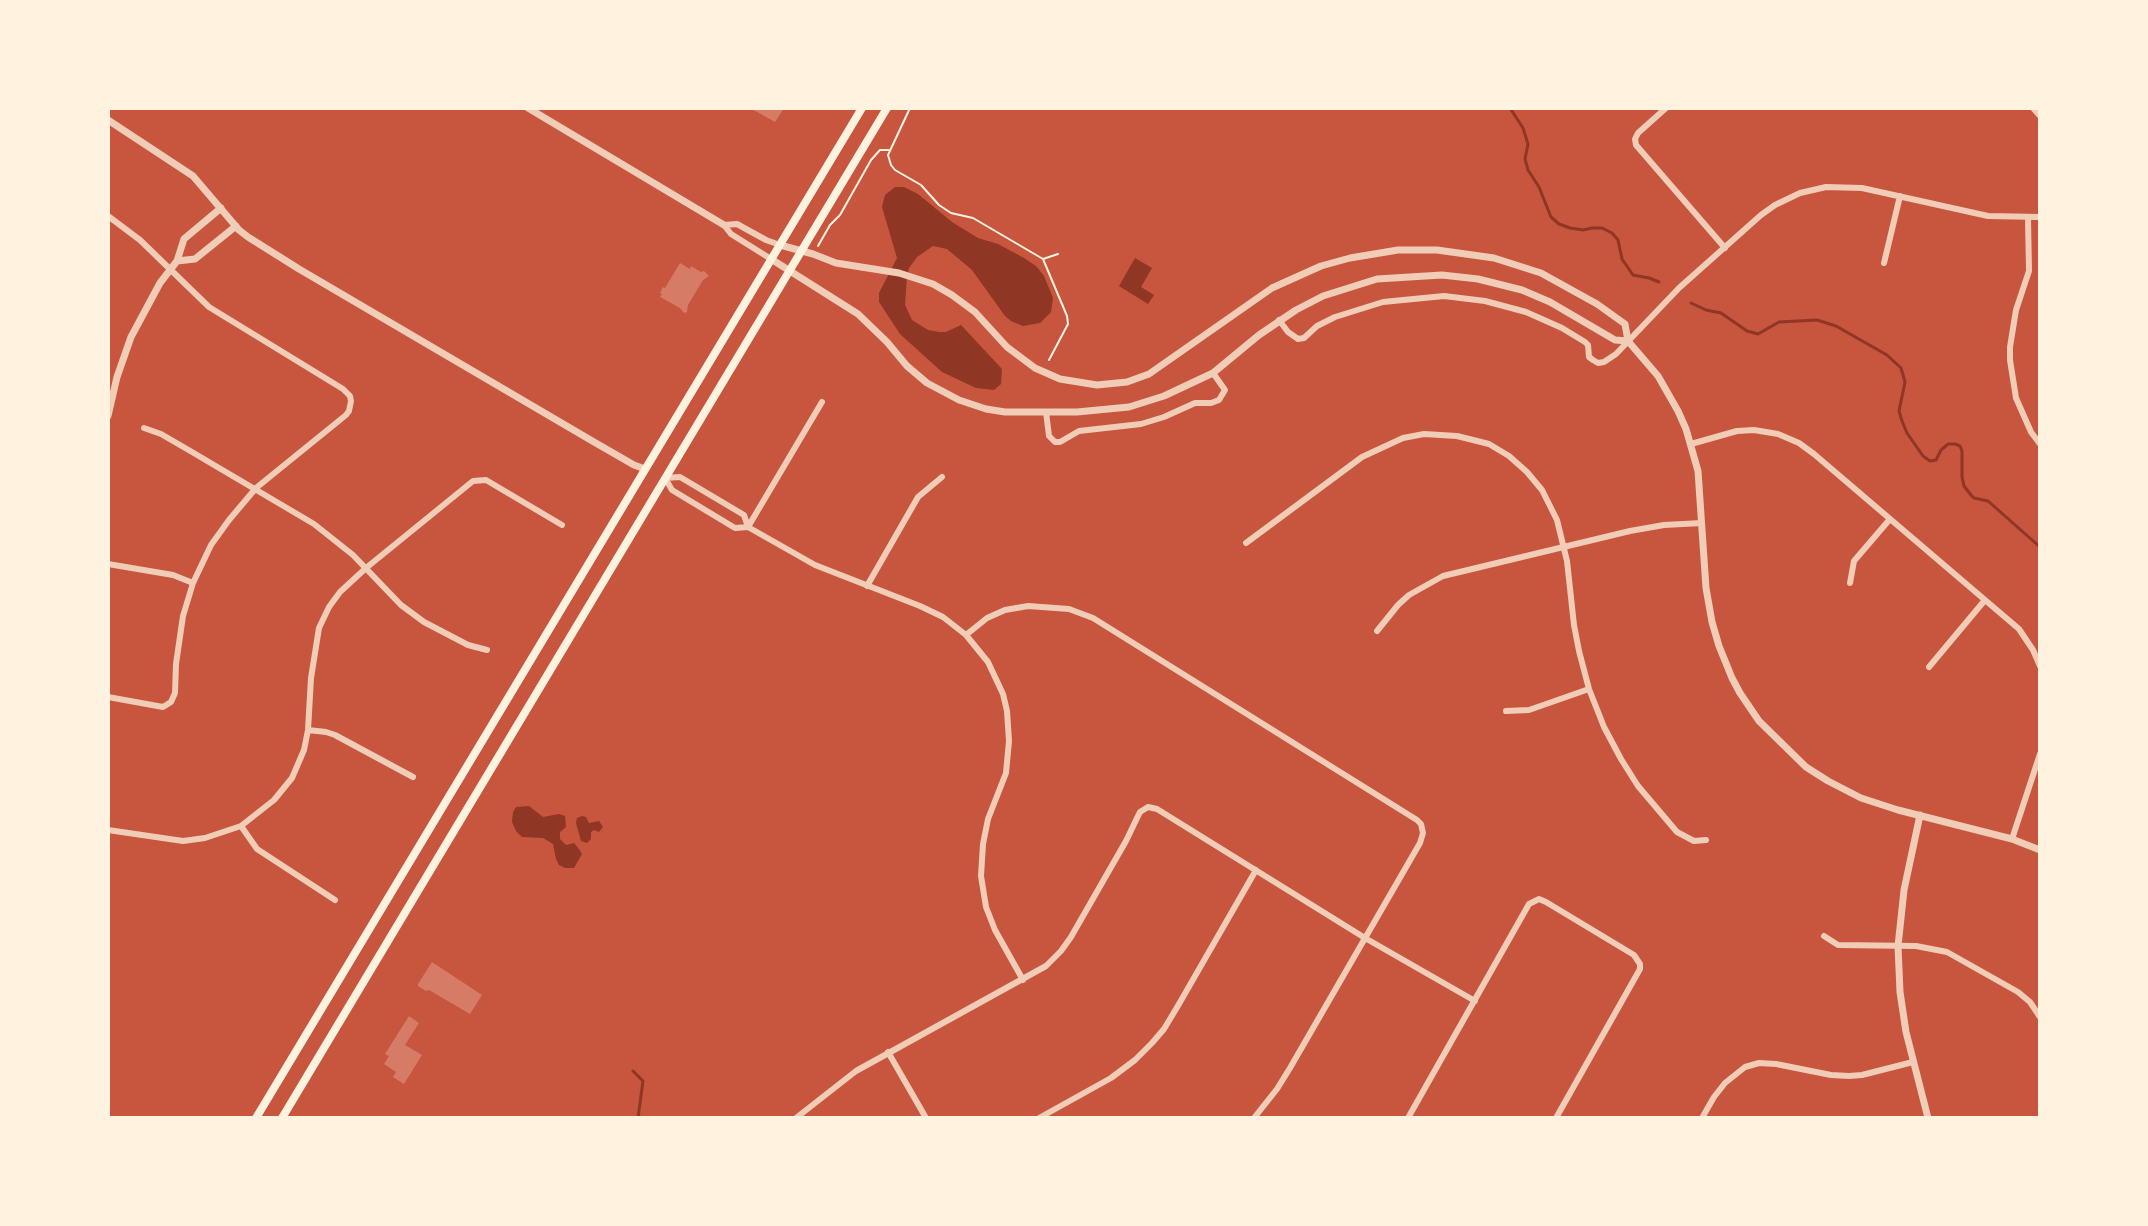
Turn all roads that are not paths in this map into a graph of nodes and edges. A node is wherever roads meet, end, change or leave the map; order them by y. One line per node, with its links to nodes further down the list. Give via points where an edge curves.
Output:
1 (528, 108): 13 (street)
2 (862, 108): 15 (main road)
3 (887, 108): 17 (main road)
4 (1666, 108): 16 (street, via 1638,133 1636,145)
5 (2033, 108): 6 (street)
6 (2040, 116)
7 (108, 120): 9 (street, via 193,176)
8 (1900, 196): 12 (street, via 1988,216); 16 (street, via 1842,186 1811,190 1775,205); 20 (street)
9 (221, 208): 14 (street); 19 (street, via 184,239)
10 (108, 216): 21 (street)
11 (2040, 217): 12 (street)
12 (2028, 218): 32 (street, via 2029,271 2016,310 2010,360 2016,398)
13 (724, 225): 15 (street, via 737,224); 18 (street)
14 (236, 226): 19 (street, via 195,259); 33 (street, via 299,269)
15 (780, 245): 17 (street); 18 (main road)
16 (1725, 248): 24 (street)
17 (801, 251): 22 (main road); 24 (street, via 943,289 1035,368 1085,385 1143,377 1284,282 1335,262 1398,250 1470,253 1541,273 1625,324)
18 (771, 259): 22 (street); 33 (main road)
19 (177, 261): 21 (street)
20 (1884, 263)
21 (170, 270): 26 (street); 36 (street, via 209,307 343,389 351,401 346,415)
22 (789, 271): 28 (street, via 858,314 907,366 948,396 995,411); 35 (main road)
23 (1279, 320): 24 (street, via 1323,296 1377,279 1442,275 1522,290 1615,340); 24 (street, via 1298,339 1364,306 1444,296 1533,315 1585,342 1589,357 1598,363); 25 (street)
24 (1628, 341): 31 (street, via 1658,376)
25 (1213, 373): 28 (street, via 1129,407); 28 (street, via 1225,390 1219,400 1195,403 1141,424 1079,431 1055,442)
26 (112, 376): 29 (street)
27 (822, 402): 40 (street)
28 (1046, 412)
29 (108, 416)
30 (144, 428): 36 (street)
31 (1691, 444): 37 (street, via 1745,430 1787,437); 38 (street)
32 (2040, 444)
33 (645, 469): 35 (main road); 76 (main road)
34 (942, 477): 47 (street, via 918,497)
35 (665, 478): 40 (street, via 672,490 735,528); 40 (street, via 680,477 744,515); 77 (main road)
36 (256, 488): 44 (street, via 335,539); 45 (street, via 211,545)
37 (1890, 519): 46 (street, via 1854,561); 48 (street)
38 (1702, 523): 42 (street, via 1647,527); 60 (street, via 1712,622 1725,662 1750,709 1818,775 1861,798)
39 (562, 525): 44 (street, via 477,479)
40 (748, 527): 47 (street, via 815,565)
41 (1246, 543): 42 (street, via 1362,457 1390,442 1436,433 1478,440 1518,464 1549,501)
42 (1564, 547): 49 (street, via 1443,576 1409,595); 54 (street)
43 (108, 564): 45 (street)
44 (366, 568): 51 (street, via 424,622); 57 (street, via 340,592 319,628)
45 (193, 583): 55 (street, via 171,702 163,707)
46 (1850, 583)
47 (867, 586): 50 (street, via 943,617)
48 (1985, 600): 52 (street, via 2019,629); 53 (street)
49 (1377, 631)
50 (966, 635): 69 (street, via 987,618 1028,606 1069,609 1093,618 1417,820 1423,828 1420,843); 71 (street, via 992,670 1007,711 1006,773 988,819 981,876 995,930)
51 (487, 650)
52 (2040, 666)
53 (1929, 667)
54 (1589, 689): 56 (street, via 1529,710); 64 (street, via 1638,786 1677,832 1694,841)
55 (108, 697)
56 (1506, 711)
57 (308, 730): 59 (street, via 335,735); 61 (street, via 292,778)
58 (2040, 754): 63 (street)
59 (413, 777)
60 (1920, 815): 63 (street); 70 (street)
61 (241, 826): 62 (street, via 183,841); 67 (street, via 257,849)
62 (108, 830)
63 (2012, 839): 65 (street)
64 (1706, 840)
65 (2040, 850)
66 (1256, 870): 69 (street); 71 (street, via 1157,809 1144,809 1066,944 1046,966); 82 (street, via 1152,1043 1111,1078)
67 (335, 900)
68 (1824, 936): 70 (street, via 1838,945)
69 (1365, 938): 72 (street); 83 (street, via 1277,1089)
70 (1898, 946): 73 (street, via 1929,947 1961,958 2025,996); 75 (street)
71 (1023, 980): 74 (street)
72 (1475, 1001): 84 (street); 85 (street, via 1535,900 1634,955 1639,973)
73 (2040, 1017)
74 (888, 1052): 80 (street); 81 (street)
75 (1913, 1062): 86 (street, via 1849,1076 1759,1063 1725,1083); 87 (street)
76 (283, 1075): 77 (main road); 78 (main road)
77 (301, 1086): 79 (main road)
78 (256, 1118)
79 (282, 1118)
80 (796, 1118)
81 (926, 1118)
82 (1039, 1118)
83 (1254, 1118)
84 (1408, 1118)
85 (1556, 1118)
86 (1702, 1118)
87 (1928, 1118)

